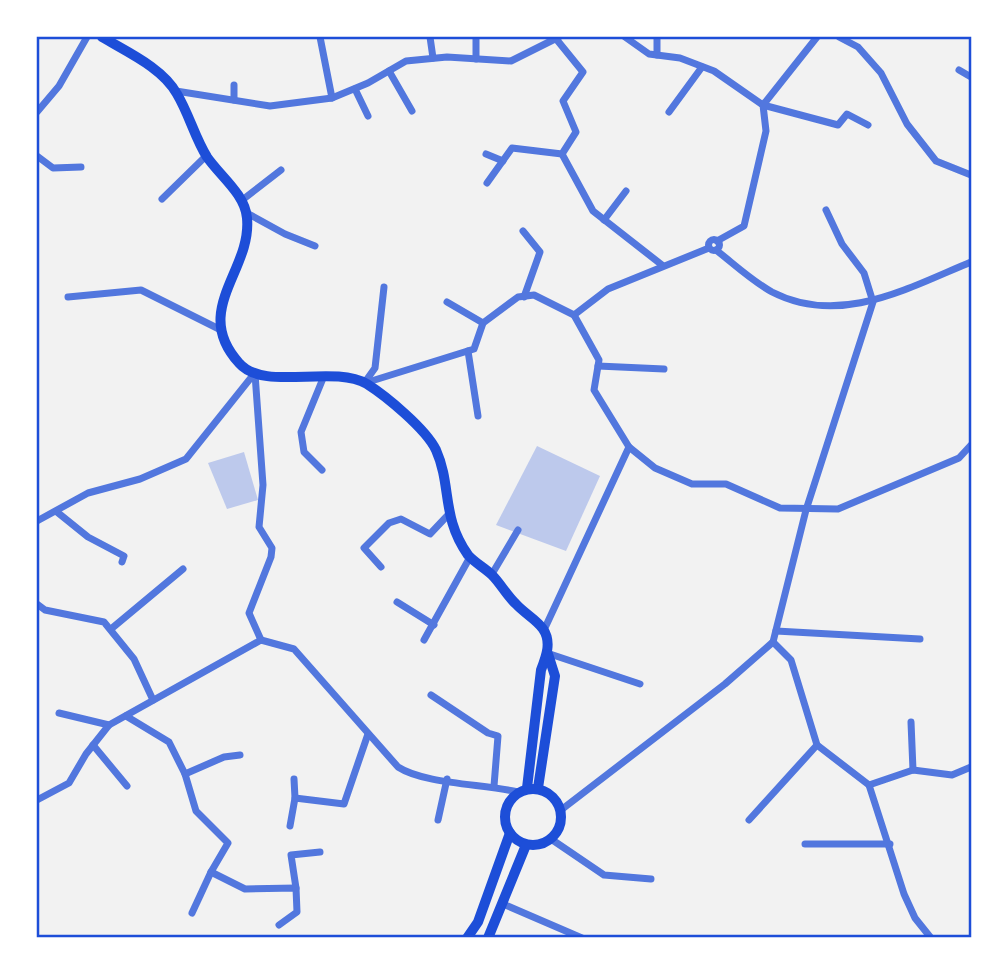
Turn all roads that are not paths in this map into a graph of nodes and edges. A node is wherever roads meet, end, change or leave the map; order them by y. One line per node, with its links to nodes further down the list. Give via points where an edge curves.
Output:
1 (87, 37): 26 (street, via 59,86)
2 (102, 37): 11 (main road)
3 (320, 37): 22 (street)
4 (430, 37): 13 (street)
5 (477, 37): 14 (street)
6 (625, 37): 12 (street)
7 (657, 37): 12 (street)
8 (817, 37): 24 (street)
9 (839, 37): 37 (street, via 858,47 881,74 907,124 936,161)
10 (558, 38): 14 (street, via 511,61); 31 (street, via 583,72 564,101 576,132)
11 (113, 40): 21 (main road)
12 (657, 55): 15 (street)
13 (433, 58): 14 (street); 17 (street, via 406,61)
14 (476, 59)
15 (702, 67): 24 (street); 27 (street)
16 (959, 70): 18 (street)
17 (389, 71): 20 (street); 25 (street)
18 (971, 77)
19 (234, 85): 23 (street)
20 (355, 89): 22 (street); 28 (street)
21 (176, 91): 23 (street); 33 (main road)
22 (332, 98): 23 (street, via 270,106)
23 (234, 100)
24 (764, 105): 29 (street, via 838,125 847,114); 46 (street, via 766,131 744,226 717,241 719,246)
25 (412, 111)
26 (37, 112)
27 (669, 112)
28 (368, 116)
29 (869, 125)
30 (486, 154): 34 (street)
31 (562, 154): 34 (street, via 512,148); 43 (street, via 593,211)
32 (37, 156): 35 (street, via 53,168)
33 (206, 156): 40 (street); 41 (main road)
34 (503, 161): 38 (street)
35 (81, 167)
36 (281, 170): 41 (street)
37 (971, 175)
38 (487, 183)
39 (626, 191): 43 (street)
40 (162, 199)
41 (243, 206): 45 (street, via 285,234); 56 (main road, via 247,218 242,250 220,312)
42 (826, 210): 53 (street, via 864,273)
43 (604, 220): 48 (street)
44 (523, 231): 50 (street, via 540,252)
45 (316, 246)
46 (713, 249): 48 (street); 53 (street, via 772,292 800,302 837,306)
47 (971, 262): 53 (street)
48 (663, 265): 54 (street, via 608,289)
49 (384, 287): 62 (street, via 375,369)
50 (524, 296): 54 (street, via 534,295); 55 (street)
51 (68, 297): 56 (street, via 141,290)
52 (447, 302): 55 (street)
53 (873, 302): 67 (street)
54 (574, 314): 58 (street)
55 (483, 323): 57 (street, via 474,349)
56 (221, 330): 60 (main road, via 238,363)
57 (468, 351): 62 (street); 63 (street)
58 (598, 366): 59 (street); 65 (street, via 594,390)
59 (664, 369)
60 (255, 374): 61 (main road); 68 (street, via 186,459 140,479 88,493); 84 (street, via 263,485 259,527 271,548 249,613)
61 (324, 376): 62 (main road); 66 (street, via 301,432 304,452)
62 (365, 383): 69 (main road, via 436,450)
63 (478, 416)
64 (971, 445): 67 (street, via 959,458 838,509)
65 (629, 447): 67 (street, via 655,468 692,484 726,484 780,508); 81 (street)
66 (323, 470)
67 (806, 510): 82 (street)
68 (57, 512): 70 (street); 73 (street, via 88,537 124,556)
69 (448, 515): 72 (main road); 74 (street, via 430,534 401,519 389,523 364,548)
70 (37, 522)
71 (518, 530): 76 (street)
72 (470, 557): 76 (main road); 79 (street)
73 (122, 562)
74 (381, 568)
75 (183, 569): 80 (street)
76 (492, 575): 81 (main road)
77 (397, 602): 79 (street)
78 (37, 604): 80 (street, via 45,610 104,622)
79 (434, 625): 85 (street)
80 (111, 629): 90 (street, via 134,659)
81 (544, 629): 87 (main road)
82 (776, 631): 83 (street); 86 (street)
83 (920, 639)
84 (261, 640): 90 (street); 95 (street, via 294,649)
85 (424, 640)
86 (773, 642): 97 (street, via 791,660); 111 (street)
87 (547, 653): 88 (street); 107 (main road, via 555,676); 108 (main road)
88 (640, 684)
89 (431, 695): 106 (street, via 498,736)
90 (153, 700): 92 (street)
91 (60, 713): 94 (street)
92 (126, 716): 94 (street); 101 (street, via 169,742)
93 (911, 722): 100 (street)
94 (109, 726): 96 (street)
95 (369, 734): 103 (street, via 398,767 414,777); 109 (street, via 344,804)
96 (93, 745): 105 (street); 110 (street, via 69,783)
97 (817, 745): 104 (street); 113 (street)
98 (240, 755): 101 (street)
99 (971, 767): 100 (street, via 952,775)
100 (913, 770): 104 (street)
101 (185, 774): 121 (street, via 196,811 228,843)
102 (294, 779): 109 (street)
103 (447, 779): 106 (street); 112 (street)
104 (869, 785): 118 (street)
105 (127, 786)
106 (494, 786): 108 (street)
107 (538, 788): 108 (main road); 111 (main road, via 549,792)
108 (522, 790): 115 (main road, via 511,798 504,816)
109 (295, 798): 114 (street)
110 (37, 800)
111 (561, 810): 116 (main road, via 560,826)
112 (438, 820)
113 (749, 820)
114 (290, 826)
115 (510, 834): 119 (main road); 128 (main road, via 478,922)
116 (551, 839): 119 (main road); 122 (street, via 604,875)
117 (805, 844): 118 (street)
118 (890, 844): 127 (street, via 904,894)
119 (526, 845): 124 (main road)
120 (320, 852): 123 (street, via 291,855)
121 (211, 872): 123 (street, via 245,889); 125 (street)
122 (652, 879)
123 (296, 888): 126 (street, via 297,912)
124 (503, 904): 129 (main road); 130 (street)
125 (192, 913)
126 (279, 925)
127 (930, 937)
128 (467, 938)
129 (488, 938)
130 (582, 938)

